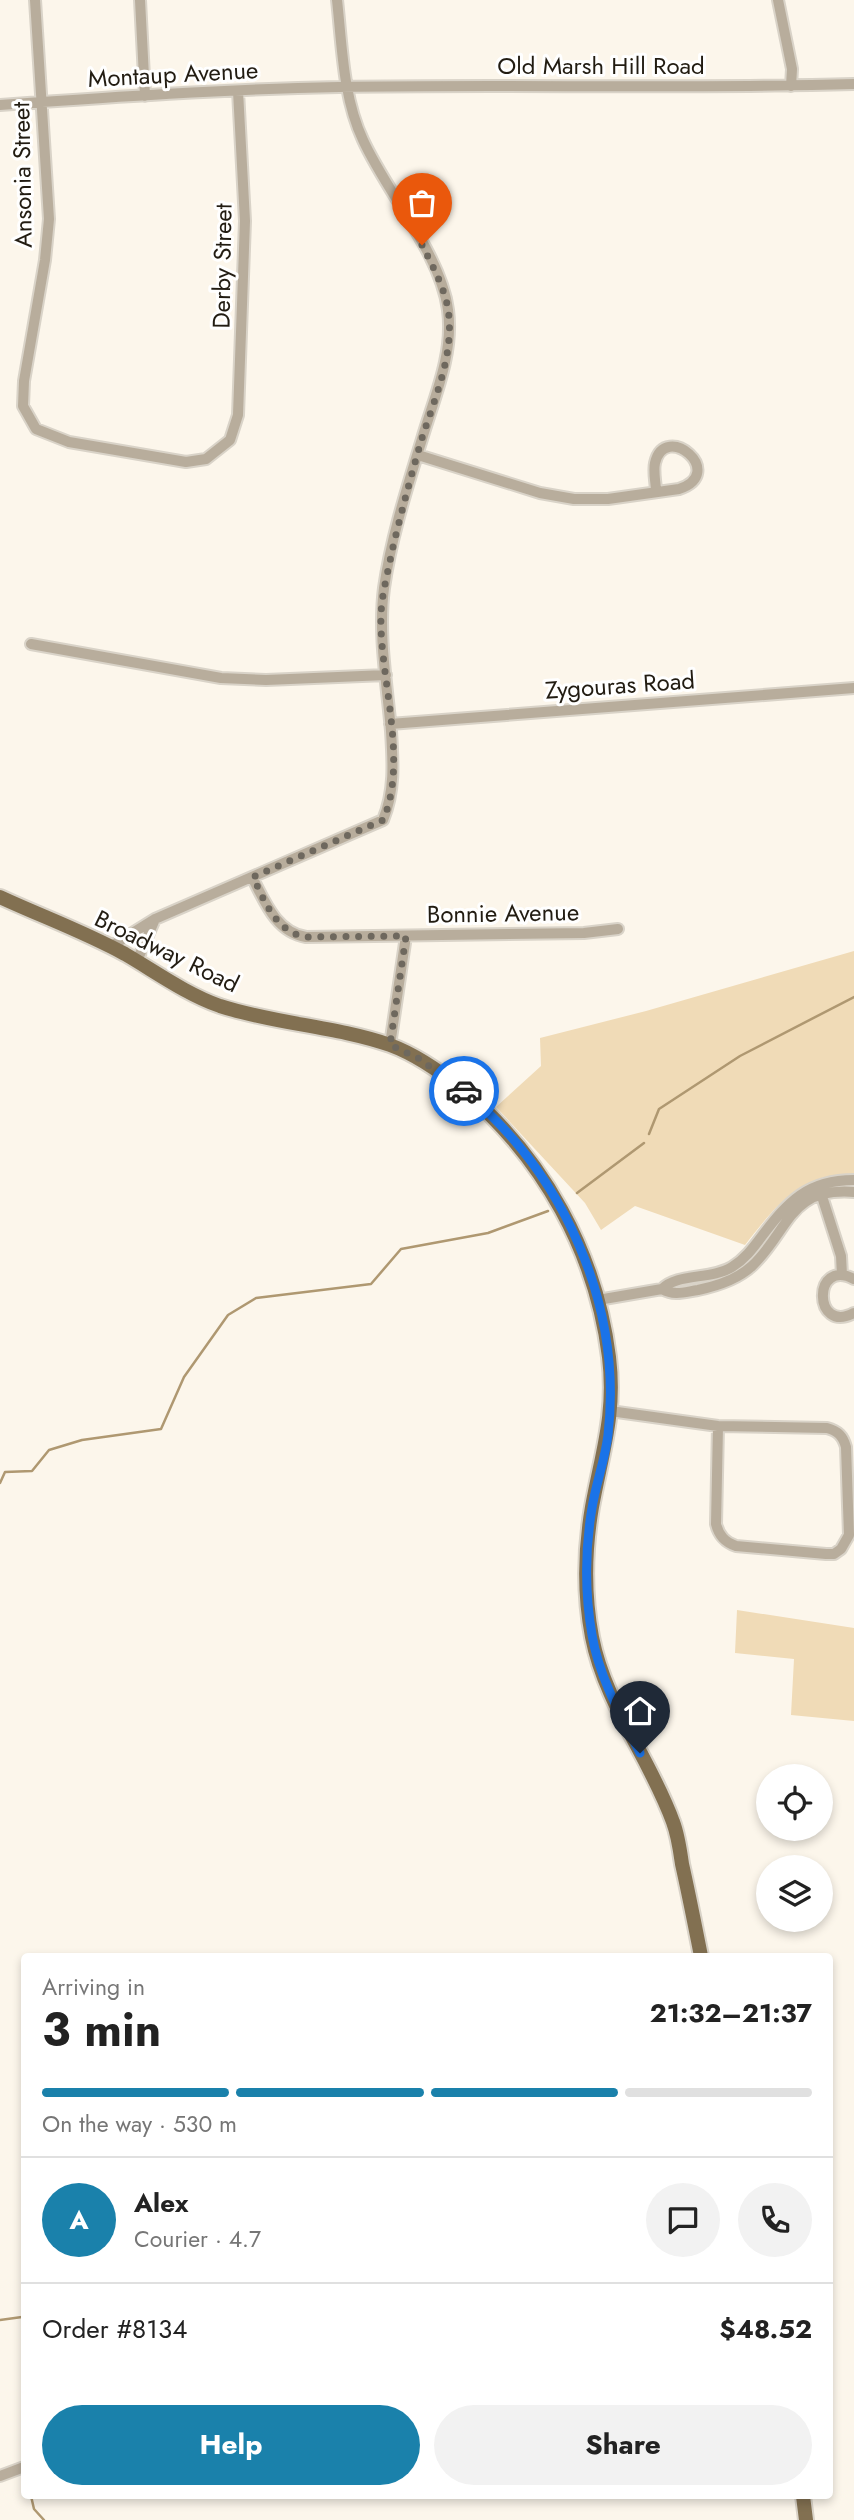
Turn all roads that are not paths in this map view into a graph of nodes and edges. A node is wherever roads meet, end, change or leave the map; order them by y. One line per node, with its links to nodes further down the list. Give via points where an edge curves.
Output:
1 (35, 0): 10 (street, Ansonia Street)
2 (140, 0): 9 (street)
3 (337, 0): 7 (street)
4 (778, 0): 6 (street)
5 (854, 84): 6 (street, Old Marsh Hill Road)
6 (792, 86): 7 (street, Old Marsh Hill Road)
7 (348, 87): 8 (street, Montaup Avenue); 13 (street, via 361,137 422,245 448,310 449,340)
8 (238, 90): 9 (street, Montaup Avenue); 12 (street, Derby Street, via 246,221 238,415 230,440 206,459 186,462 69,442)
9 (145, 96): 10 (street, Montaup Avenue)
10 (43, 102): 11 (street, Montaup Avenue); 12 (street, Ansonia Street, via 49,219 23,406)
11 (0, 105)
12 (36, 429)
13 (418, 455): 14 (street, via 557,497 591,500); 16 (street, via 385,585 381,616)
14 (656, 492): 14 (street, via 691,482 697,468 689,452 672,447 659,455)
15 (30, 645): 16 (street, via 220,678)
16 (386, 675): 18 (street)
17 (854, 688): 18 (street, Zygouras Road)
18 (390, 724): 19 (street, via 391,802 383,820)
19 (253, 877): 21 (street); 23 (street, Bonnie Avenue, via 274,918 292,935)
20 (0, 897): 24 (main road, Broadway Road)
21 (155, 919): 24 (street); 25 (street)
22 (618, 929): 23 (street, Bonnie Avenue)
23 (406, 936): 26 (street)
24 (110, 947): 25 (main road, Broadway Road)
25 (136, 961): 26 (main road, Broadway Road, via 219,1005)
26 (390, 1045): 32 (main road, Broadway Road, via 444,1075 486,1110 521,1149 570,1227)
27 (854, 1180): 28 (street)
28 (820, 1189): 29 (street); 30 (street, via 841,1256); 32 (street, via 768,1238 749,1269 725,1283 672,1294 662,1289)
29 (854, 1192)
30 (842, 1275): 31 (street); 33 (street, via 824,1286 823,1303 835,1315)
31 (854, 1279)
32 (598, 1300): 34 (main road, Broadway Road, via 609,1360)
33 (854, 1312)
34 (610, 1411): 35 (street); 36 (main road, Broadway Road, via 588,1549 592,1637 611,1696 674,1823)
35 (718, 1426): 35 (street, via 827,1428 841,1435 846,1447 849,1535 841,1549 827,1555 736,1546 723,1539 716,1524)
36 (700, 1953)
37 (21, 2468): 38 (street)
38 (0, 2476)
39 (803, 2499): 40 (main road)
40 (806, 2520)

